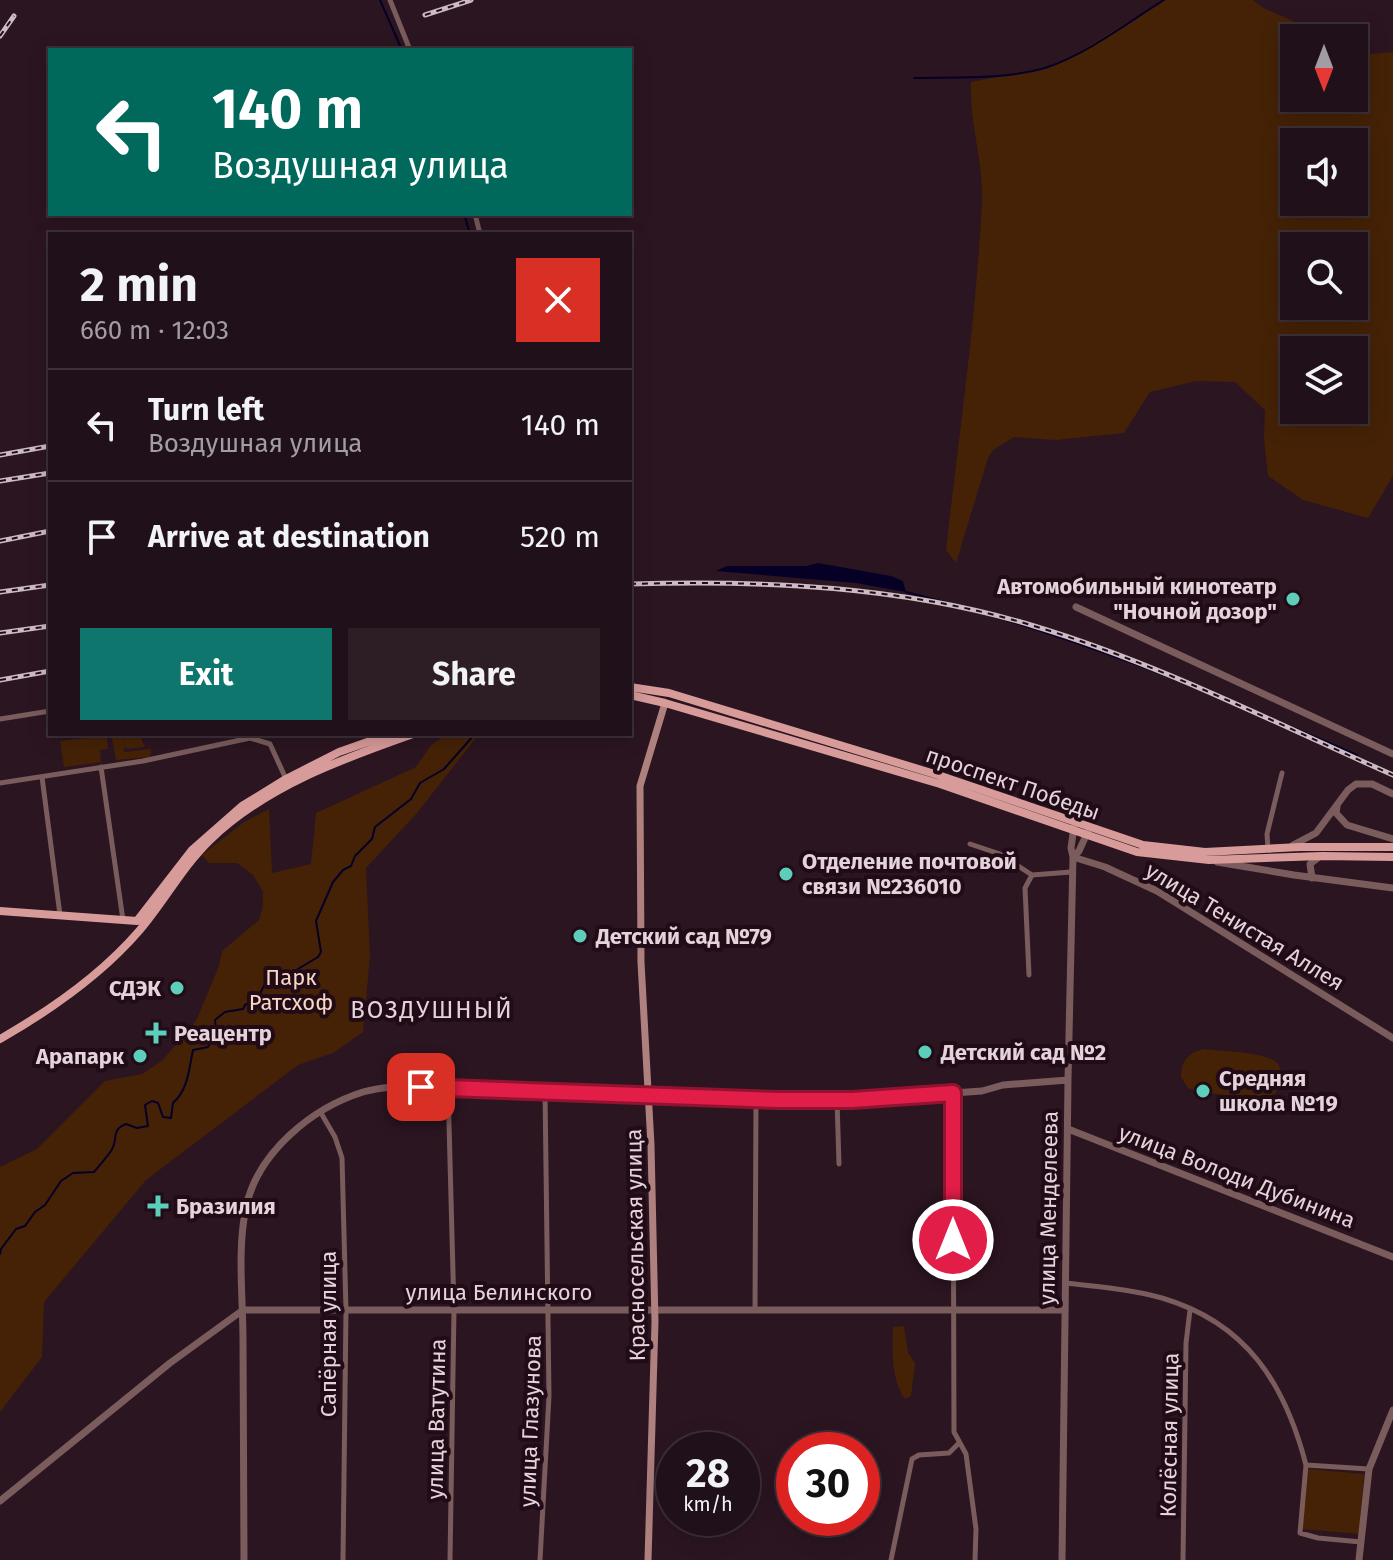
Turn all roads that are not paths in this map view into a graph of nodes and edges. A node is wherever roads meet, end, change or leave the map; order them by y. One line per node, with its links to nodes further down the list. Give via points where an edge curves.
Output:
1 (390, 0): 2 (street)
2 (409, 48)
3 (1076, 607): 11 (street)
4 (632, 688): 6 (main road, проспект Победы)
5 (632, 695): 6 (main road, проспект Победы)
6 (667, 698): 19 (main road, проспект Победы, via 938,775); 45 (main road, Красносельская улица, via 640,786 641,962)
7 (48, 711): 8 (street)
8 (0, 719)
9 (384, 736): 15 (main road)
10 (407, 736): 37 (main road, via 342,758 241,814 183,870)
11 (1393, 754)
12 (101, 767): 14 (street); 15 (street, via 250,738 270,744); 36 (street)
13 (1282, 773): 25 (street)
14 (42, 777): 16 (street); 35 (street)
15 (286, 779): 36 (main road, via 205,836 143,916)
16 (0, 783)
17 (1393, 794): 18 (street, via 1372,784 1356,784)
18 (1337, 807): 21 (street, via 1347,825); 24 (street, via 1316,833)
19 (1074, 828): 20 (main road, проспект Победы); 27 (street, улица Менделеева)
20 (1087, 832): 25 (main road, проспект Победы, via 1183,851); 27 (street, улица Менделеева); 29 (main road, проспект Победы, via 1137,852)
21 (1393, 839)
22 (970, 844): 31 (street, via 1000,854)
23 (1393, 847): 24 (main road, проспект Победы)
24 (1287, 848): 25 (main road, проспект Победы)
25 (1268, 849)
26 (1322, 856): 28 (main road, проспект Победы); 29 (main road, проспект Победы); 32 (street, via 1310,864)
27 (1073, 857): 30 (street, улица Менделеева); 39 (street, улица Тенистая Аллея, via 1157,891)
28 (1393, 857)
29 (1209, 860): 32 (street)
30 (1071, 872): 31 (street); 41 (street, улица Менделеева)
31 (1032, 875): 38 (street, via 1025,888)
32 (1312, 878): 33 (street)
33 (1393, 888)
34 (0, 911): 35 (main road)
35 (60, 916): 36 (main road)
36 (123, 920): 37 (main road)
37 (128, 942): 40 (main road, via 75,991)
38 (1029, 975)
39 (1393, 1038)
40 (0, 1039)
41 (1068, 1080): 44 (street); 49 (street, улица Менделеева)
42 (448, 1086): 43 (street); 48 (street, via 365,1092); 56 (street, улица Ватутина)
43 (545, 1091): 45 (street); 57 (street, улица Глазунова)
44 (953, 1093): 47 (street); 53 (street)
45 (649, 1094): 46 (street); 61 (main road, Красносельская улица)
46 (756, 1099): 47 (street); 58 (street)
47 (837, 1100): 50 (street)
48 (321, 1113): 54 (street, via 286,1137 253,1185 243,1230); 55 (street, Сапёрная улица, via 342,1158)
49 (1068, 1129): 51 (street, улица Володи Дубинина); 52 (street, улица Менделеева)
50 (839, 1164)
51 (1393, 1257)
52 (1066, 1283): 59 (street, улица Менделеева); 60 (street, via 1164,1299)
53 (953, 1308): 58 (street, улица Белинского); 59 (street, улица Белинского); 63 (street, via 954,1432)
54 (243, 1310): 55 (street, улица Белинского); 66 (street); 68 (street)
55 (346, 1310): 56 (street, улица Белинского); 69 (street, Сапёрная улица)
56 (454, 1310): 57 (street, улица Белинского); 70 (street, улица Ватутина)
57 (549, 1310): 61 (street, улица Белинского); 71 (street, улица Глазунова)
58 (755, 1310): 61 (street, улица Белинского)
59 (1065, 1310): 75 (street, улица Менделеева)
60 (1190, 1310): 64 (street, via 1214,1319 1262,1365 1296,1425); 76 (street, Колёсная улица)
61 (655, 1311): 72 (main road, Красносельская улица)
62 (1393, 1410): 65 (street)
63 (959, 1443): 73 (street, via 949,1453 912,1459); 74 (street, via 971,1481)
64 (1306, 1465): 65 (street); 67 (street, via 1300,1533)
65 (1369, 1469): 67 (street)
66 (0, 1501)
67 (1361, 1542): 77 (street)
68 (244, 1560)
69 (343, 1560)
70 (450, 1560)
71 (540, 1560)
72 (648, 1560)
73 (891, 1560)
74 (975, 1560)
75 (1062, 1560)
76 (1183, 1560)
77 (1359, 1560)

